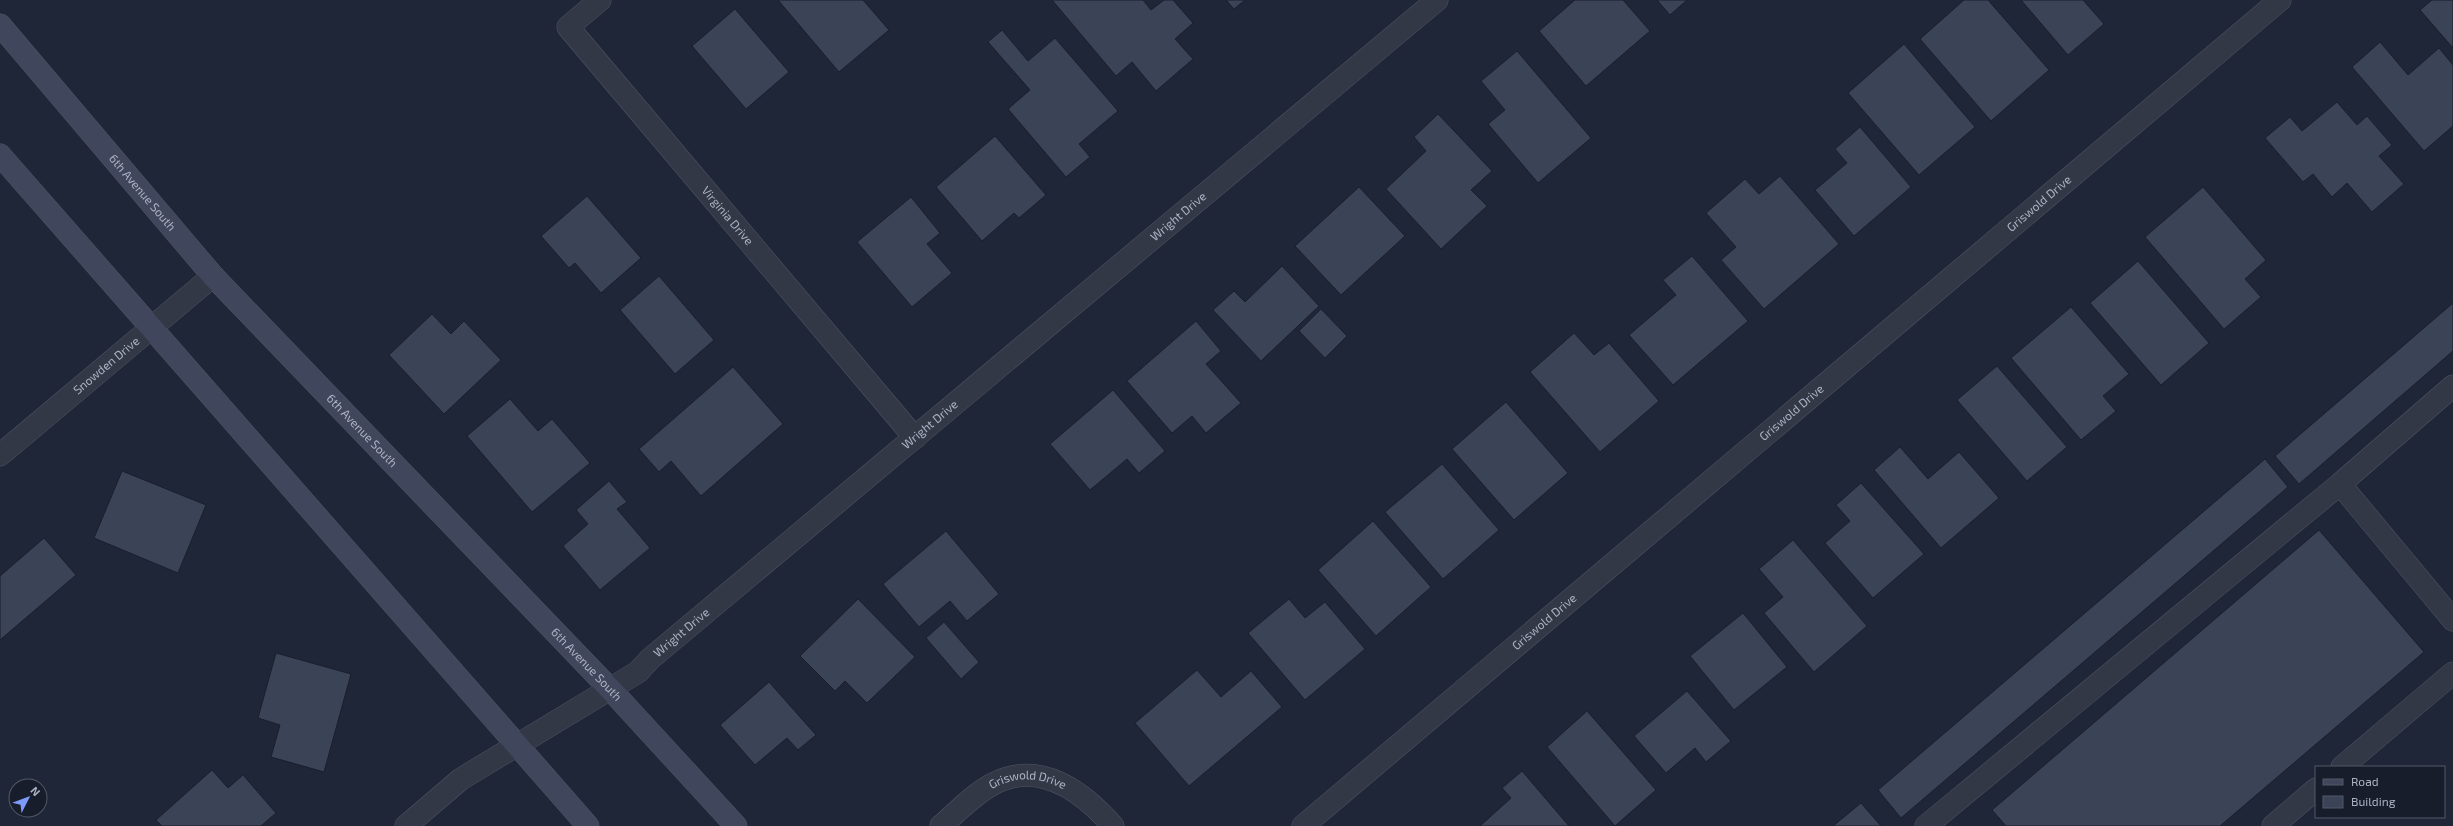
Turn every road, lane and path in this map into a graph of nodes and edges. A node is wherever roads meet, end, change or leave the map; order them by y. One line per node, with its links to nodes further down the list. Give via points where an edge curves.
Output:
1 (600, 0): 9 (street, Virginia Drive, via 568,27)
2 (1436, 0): 9 (street, Wright Drive)
3 (2280, 0): 24 (street, Griswold Drive)
4 (0, 25): 6 (street, 6th Avenue South)
5 (0, 156): 7 (street)
6 (213, 276): 7 (street, Snowden Drive); 14 (street, 6th Avenue South)
7 (150, 328): 10 (street, Snowden Drive); 15 (street)
8 (2453, 386): 11 (street)
9 (914, 438): 14 (street, Wright Drive, via 638,672)
10 (0, 455)
11 (2340, 484): 12 (street); 18 (street)
12 (2453, 620)
13 (2453, 673): 16 (street)
14 (611, 690): 15 (street, Wright Drive); 21 (street, 6th Avenue South)
15 (518, 745): 19 (street, Wright Drive, via 461,780); 20 (street)
16 (2343, 766)
17 (2315, 790): 25 (street)
18 (1938, 822)
19 (406, 826)
20 (588, 826)
21 (736, 826)
22 (941, 826): 23 (street, Griswold Drive, via 994,784 1012,777 1028,776 1046,777 1062,782 1082,795)
23 (1113, 826)
24 (1303, 826)
25 (2273, 826)

